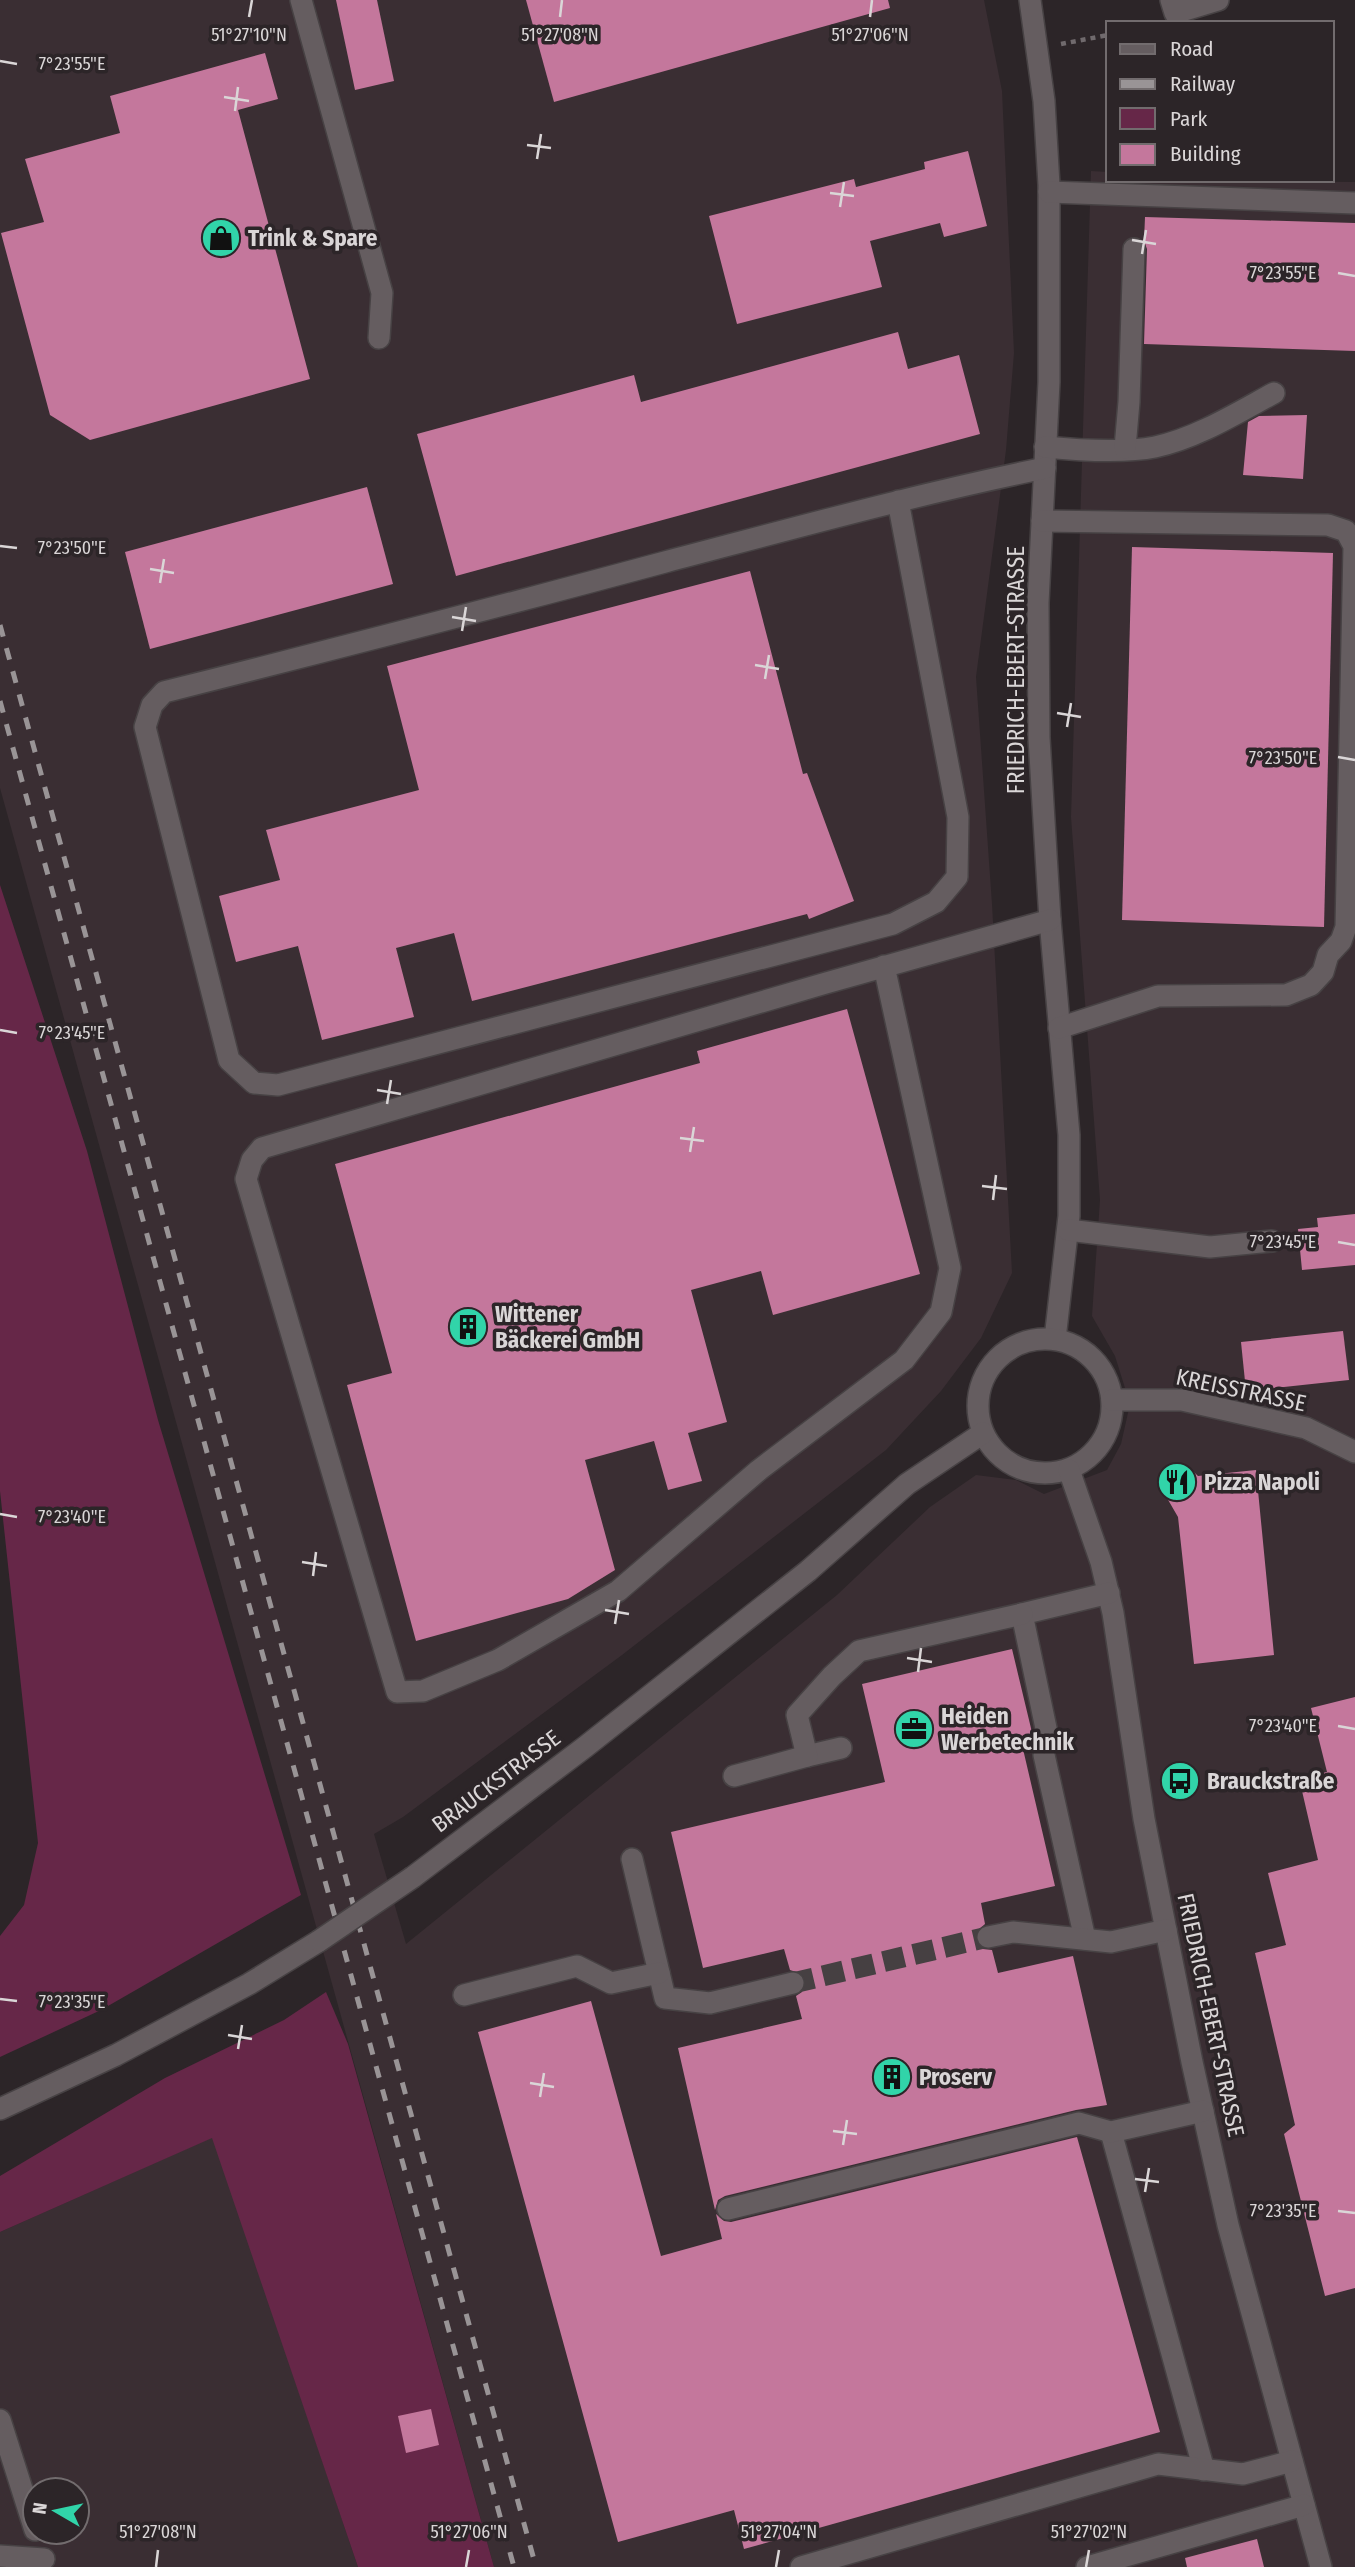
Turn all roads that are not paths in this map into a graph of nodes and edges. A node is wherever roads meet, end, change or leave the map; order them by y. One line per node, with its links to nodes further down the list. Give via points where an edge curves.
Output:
1 (301, 0): 8 (street, via 382,293)
2 (1030, 0): 5 (street, FRIEDRICH-EBERT-STRASSE, via 1044,101)
3 (1171, 0): 4 (street, via 1175,13)
4 (1218, 0)
5 (1049, 192): 6 (street); 11 (street, FRIEDRICH-EBERT-STRASSE)
6 (1355, 203)
7 (1134, 249): 10 (street)
8 (379, 338)
9 (1274, 393): 10 (street, via 1209,428 1154,447)
10 (1125, 448): 11 (street)
11 (1045, 458): 12 (street); 13 (street, FRIEDRICH-EBERT-STRASSE)
12 (898, 501): 12 (street, via 164,692 152,705 145,727 229,1060 254,1083 278,1085 893,923 936,902 957,877 958,817)
13 (1042, 521): 14 (street, FRIEDRICH-EBERT-STRASSE, via 1039,738); 16 (street, via 1328,525 1346,531 1354,546 1346,927 1323,972 1311,985 1286,995 1158,996)
14 (1050, 920): 15 (street); 16 (street, FRIEDRICH-EBERT-STRASSE)
15 (884, 967): 15 (street, via 262,1148 252,1160 246,1179 397,1692 423,1691 498,1660 618,1591 760,1470 904,1360 941,1312 950,1268)
16 (1059, 1028): 17 (street, FRIEDRICH-EBERT-STRASSE, via 1069,1135)
17 (1068, 1230): 18 (street, via 1210,1247); 19 (street, FRIEDRICH-EBERT-STRASSE)
18 (1272, 1241)
19 (1055, 1339): 20 (street, via 1090,1356 1107,1380); 21 (street, via 1011,1348 988,1371 978,1401)
20 (1112, 1400): 22 (street, KREISSTRASSE, via 1182,1400 1306,1428); 23 (street, via 1110,1425 1101,1443)
21 (983, 1433): 23 (street, via 991,1447 1014,1467 1031,1473); 38 (street, BRAUCKSTRASSE, bridge, via 907,1484 798,1579 585,1747 319,1941 116,2055)
22 (1355, 1452)
23 (1069, 1470): 24 (street, FRIEDRICH-EBERT-STRASSE)
24 (1109, 1594): 25 (street); 32 (street, FRIEDRICH-EBERT-STRASSE)
25 (1022, 1614): 26 (street); 29 (street, via 859,1651 797,1715)
26 (1047, 1733)
27 (841, 1748): 29 (street)
28 (1044, 1755): 34 (street)
29 (807, 1756): 30 (street)
30 (734, 1776)
31 (632, 1860): 35 (street)
32 (1166, 1930): 34 (street, via 1111,1942); 39 (street, FRIEDRICH-EBERT-STRASSE)
33 (988, 1937): 34 (street, via 1013,1932)
34 (1085, 1939)
35 (659, 1973): 36 (street, via 665,1998 710,2003); 37 (street, via 611,1983 577,1966)
36 (793, 1983)
37 (464, 1995)
38 (0, 2109)
39 (1203, 2111): 40 (street); 43 (street, FRIEDRICH-EBERT-STRASSE, via 1228,2225)
40 (1111, 2132): 41 (street, via 1079,2123); 44 (street)
41 (728, 2209)
42 (0, 2420): 45 (street)
43 (1292, 2461): 44 (street, via 1243,2474); 46 (street, FRIEDRICH-EBERT-STRASSE)
44 (1204, 2470): 50 (street, via 1158,2464)
45 (21, 2487)
46 (1304, 2505): 51 (street); 52 (street, FRIEDRICH-EBERT-STRASSE)
47 (40, 2546): 49 (street)
48 (0, 2556): 49 (street)
49 (46, 2563)
50 (801, 2567)
51 (1087, 2567)
52 (1321, 2567)

